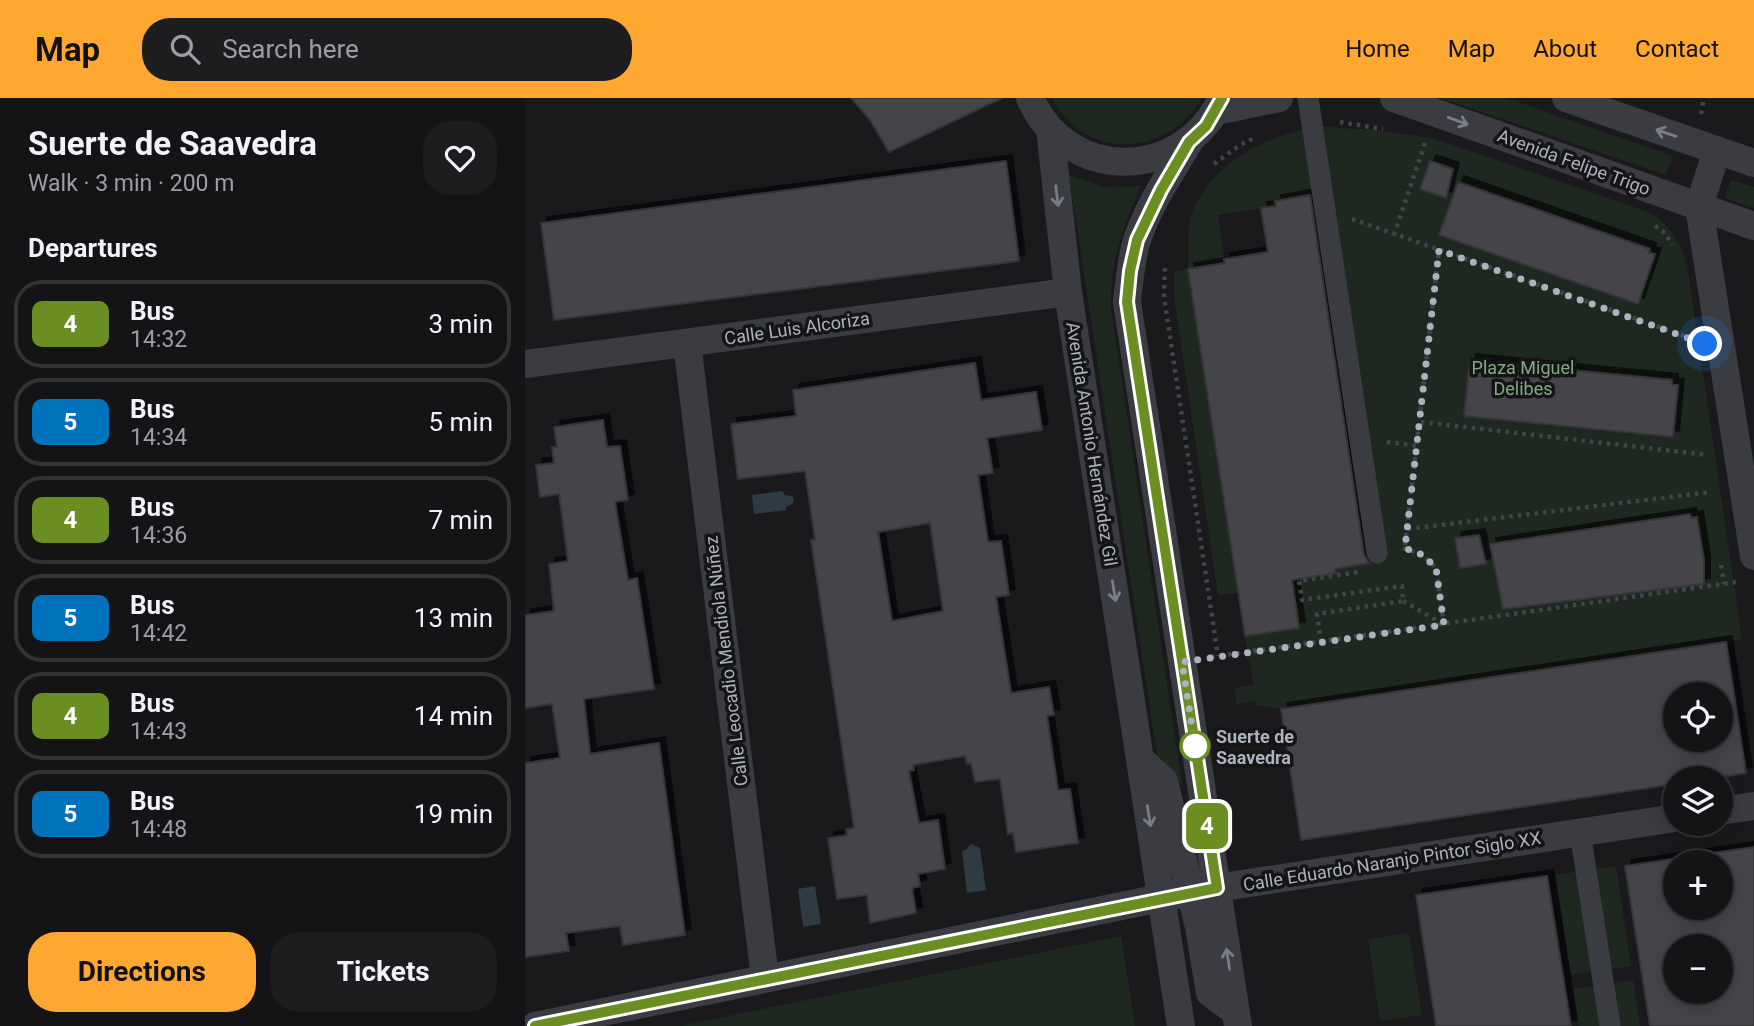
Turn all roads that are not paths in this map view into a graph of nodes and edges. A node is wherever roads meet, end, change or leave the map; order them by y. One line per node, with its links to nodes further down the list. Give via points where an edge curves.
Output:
1 (1030, 98): 7 (street)
2 (1279, 98): 6 (street)
3 (1308, 98): 16 (street)
4 (1394, 98): 11 (street, Avenida Felipe Trigo, one-way to 11)
5 (1566, 98): 9 (street, one-way to 5)
6 (1219, 104): 8 (street)
7 (1050, 129): 8 (street, via 1088,156 1121,163 1156,159); 13 (street, Avenida Antonio Hernández Gil, one-way to 13)
8 (1189, 142): 23 (street, via 1137,240 1127,302 1182,662)
9 (1717, 150): 10 (street); 11 (street)
10 (1754, 163)
11 (1699, 207): 12 (street, Avenida Felipe Trigo); 17 (street, via 1739,461)
12 (1754, 226)
13 (1068, 292): 14 (street, Calle Luis Alcoriza); 18 (street, Avenida Antonio Hernández Gil, one-way to 18)
14 (687, 343): 15 (street, Calle Luis Alcoriza); 25 (street, Calle Leocadio Mendiola Núñez)
15 (525, 364)
16 (1372, 562)
17 (1749, 568)
18 (1140, 759): 23 (street, via 1164,780); 24 (street, Avenida Antonio Hernández Gil, one-way to 24)
19 (1754, 806): 20 (street)
20 (1733, 809)
21 (1663, 820): 22 (street, Calle Eduardo Naranjo Pintor Siglo XX)
22 (1580, 832): 23 (street, Calle Eduardo Naranjo Pintor Siglo XX); 29 (street)
23 (1203, 890): 24 (street, Calle Eduardo Naranjo Pintor Siglo XX); 26 (street, one-way to 23)
24 (1161, 898): 25 (street, Calle Eduardo Naranjo Pintor Siglo XX); 28 (street, Avenida Antonio Hernández Gil)
25 (765, 978): 27 (street, Calle Eduardo Naranjo Pintor Siglo XX)
26 (1237, 1019)
27 (535, 1026)
28 (1181, 1026)
29 (1610, 1026)

